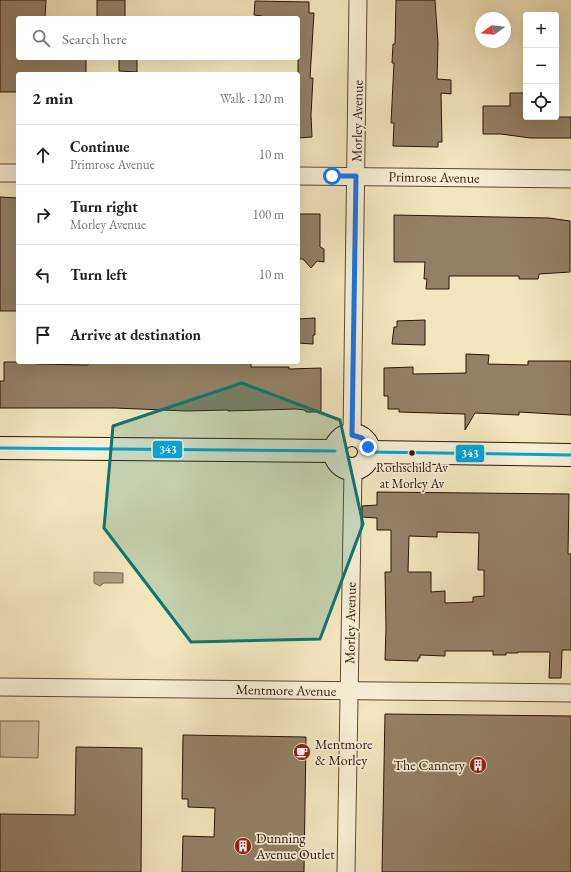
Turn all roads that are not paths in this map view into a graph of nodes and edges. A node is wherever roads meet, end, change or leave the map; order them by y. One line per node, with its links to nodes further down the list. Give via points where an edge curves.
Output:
1 (358, 0): 5 (street, Morley Avenue)
2 (0, 173): 3 (street)
3 (16, 173)
4 (300, 176): 5 (street, Primrose Avenue)
5 (356, 176): 6 (street, Primrose Avenue); 7 (street, Morley Avenue)
6 (571, 179)
7 (352, 435): 9 (street, via 341,439); 10 (street, via 362,438)
8 (0, 448): 9 (street)
9 (335, 451): 12 (street, via 338,462)
10 (369, 452): 11 (street); 12 (street, via 365,464)
11 (571, 455)
12 (353, 470): 14 (street, Morley Avenue)
13 (0, 687): 14 (street, Mentmore Avenue)
14 (349, 690): 15 (street, Mentmore Avenue); 16 (street, Morley Avenue)
15 (571, 693)
16 (346, 872)

